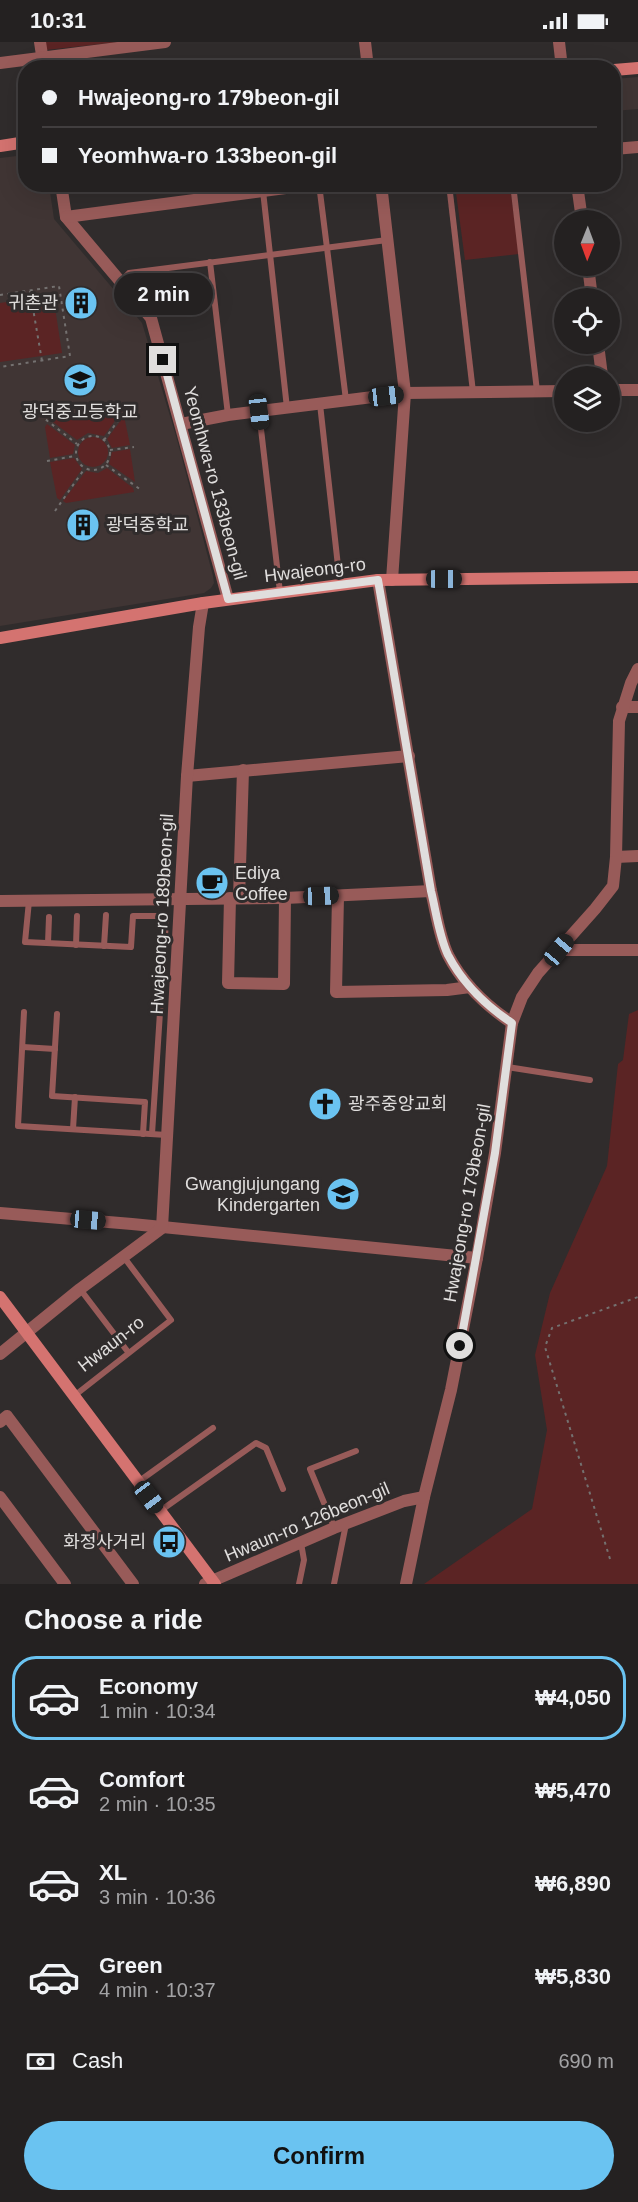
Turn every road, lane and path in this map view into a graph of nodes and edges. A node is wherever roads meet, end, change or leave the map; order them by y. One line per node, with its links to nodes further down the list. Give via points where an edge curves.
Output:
1 (40, 42): 5 (street)
2 (165, 42): 6 (street)
3 (365, 42): 7 (street)
4 (559, 42): 8 (street)
5 (43, 60)
6 (60, 60)
7 (367, 60)
8 (561, 60)
9 (0, 63): 10 (street)
10 (18, 63)
11 (638, 68): 12 (street)
12 (621, 69)
13 (18, 143): 14 (street)
14 (0, 146)
15 (638, 147): 16 (street)
16 (621, 149)
17 (62, 192): 26 (street)
18 (254, 192): 26 (street)
19 (262, 192): 29 (lane)
20 (319, 192): 28 (lane)
21 (382, 192): 27 (street)
22 (450, 192): 40 (lane)
23 (514, 192): 38 (lane)
24 (578, 192): 25 (street)
25 (581, 210)
26 (66, 217): 31 (street, Yeomhwa-ro 133beon-gil)
27 (387, 240): 28 (lane); 41 (street)
28 (326, 247): 29 (lane); 42 (lane)
29 (270, 254): 30 (lane); 45 (lane)
30 (210, 262): 31 (lane, via 129,273); 48 (lane)
31 (121, 282): 49 (street, Yeomhwa-ro 133beon-gil, via 151,318)
32 (30, 291): 33 (path); 34 (path); 34 (path, via 59,286 70,356)
33 (0, 295)
34 (42, 361): 35 (path)
35 (0, 367)
36 (620, 390): 37 (street)
37 (638, 390)
38 (537, 391): 39 (street); 40 (street)
39 (554, 391)
40 (473, 392): 41 (street)
41 (405, 393): 42 (street); 61 (street)
42 (346, 401): 43 (street)
43 (320, 404): 45 (street); 63 (lane)
44 (128, 407): 50 (path)
45 (287, 408): 46 (street)
46 (259, 412): 48 (street); 64 (lane)
47 (40, 415): 51 (path)
48 (228, 416): 49 (street)
49 (181, 424): 65 (street, Yeomhwa-ro 133beon-gil)
50 (104, 440): 51 (path, via 90,435); 53 (path)
51 (77, 444): 54 (path)
52 (134, 447): 53 (path)
53 (110, 450): 56 (path)
54 (75, 456): 55 (path); 57 (path)
55 (47, 461)
56 (106, 465): 57 (path, via 96,470); 58 (path)
57 (85, 468): 59 (path)
58 (141, 489)
59 (55, 511)
60 (638, 577): 61 (street, Hwajeong-ro)
61 (392, 579): 62 (street, Hwajeong-ro)
62 (378, 580): 63 (street, Hwajeong-ro); 71 (street)
63 (339, 584): 64 (street, Hwajeong-ro)
64 (280, 592): 65 (street, Hwajeong-ro)
65 (228, 599): 66 (street, Hwajeong-ro)
66 (203, 603): 67 (street, Hwajeong-ro); 73 (street, Hwajeong-ro 189beon-gil)
67 (0, 638)
68 (638, 669): 69 (street, Hwajeong-ro 179beon-gil)
69 (622, 707): 70 (street); 74 (street, Hwajeong-ro 179beon-gil)
70 (638, 707)
71 (409, 756): 72 (street); 76 (street)
72 (243, 770): 73 (street); 78 (street)
73 (188, 776): 80 (street, Hwajeong-ro 189beon-gil)
74 (616, 856): 75 (street); 89 (street, Hwajeong-ro 179beon-gil, via 613,886)
75 (638, 856)
76 (431, 891): 77 (street); 91 (street, via 448,954)
77 (338, 896): 79 (street); 91 (street, via 336,992)
78 (234, 898): 79 (street); 79 (street, via 228,982 284,984); 80 (street)
79 (285, 898)
80 (181, 899): 81 (street); 103 (street, Hwajeong-ro 189beon-gil)
81 (29, 900): 82 (street); 86 (lane, via 25,942)
82 (0, 901)
83 (106, 915): 88 (lane)
84 (77, 916): 87 (lane)
85 (49, 917): 86 (lane)
86 (48, 943): 87 (lane)
87 (76, 945): 88 (lane)
88 (104, 946): 102 (lane, via 131,947 133,916 160,916 166,921)
89 (559, 950): 90 (street); 94 (street, Hwajeong-ro 179beon-gil, via 522,996)
90 (638, 950)
91 (470, 987): 94 (street)
92 (24, 1012): 95 (lane)
93 (57, 1014): 96 (lane)
94 (512, 1023): 97 (street, Hwajeong-ro 179beon-gil)
95 (22, 1047): 96 (lane); 100 (lane, via 18,1126)
96 (55, 1049): 99 (lane, via 52,1095)
97 (507, 1067): 98 (lane); 107 (street, Hwajeong-ro 179beon-gil)
98 (590, 1080)
99 (75, 1097): 100 (lane); 101 (lane, via 145,1102)
100 (73, 1129): 101 (lane)
101 (142, 1134): 102 (lane)
102 (152, 1134): 103 (lane)
103 (167, 1136): 105 (street, Hwajeong-ro 189beon-gil)
104 (0, 1213): 105 (street)
105 (162, 1228): 106 (street); 107 (street)
106 (123, 1256): 108 (street); 112 (lane, Hwaun-ro, via 171,1320)
107 (477, 1258): 121 (street, Hwajeong-ro 179beon-gil, via 451,1390)
108 (80, 1289): 111 (street); 112 (lane)
109 (0, 1297): 111 (street, Hwaun-ro)
110 (638, 1297): 125 (path, via 552,1328 545,1347)
111 (26, 1333): 113 (street); 114 (street, Hwaun-ro)
112 (128, 1352): 114 (lane, Hwaun-ro)
113 (0, 1354)
114 (73, 1396): 118 (street, Hwaun-ro)
115 (0, 1422): 128 (street, via 7,1416)
116 (213, 1428): 118 (lane)
117 (356, 1451): 123 (lane, via 310,1469)
118 (138, 1482): 122 (street, Hwaun-ro)
119 (283, 1489): 122 (lane, via 266,1448 256,1443)
120 (0, 1497): 127 (street)
121 (424, 1497): 123 (street, Hwaun-ro 126beon-gil); 131 (street, Hwajeong-ro 179beon-gil)
122 (160, 1512): 126 (street, Hwaun-ro)
123 (340, 1526): 124 (street, Hwaun-ro 126beon-gil); 130 (lane)
124 (301, 1542): 126 (street, Hwaun-ro 126beon-gil); 129 (lane, via 304,1560)
125 (610, 1559)
126 (211, 1583)
127 (65, 1584)
128 (133, 1584)
129 (299, 1584)
130 (334, 1584)
131 (406, 1584)

